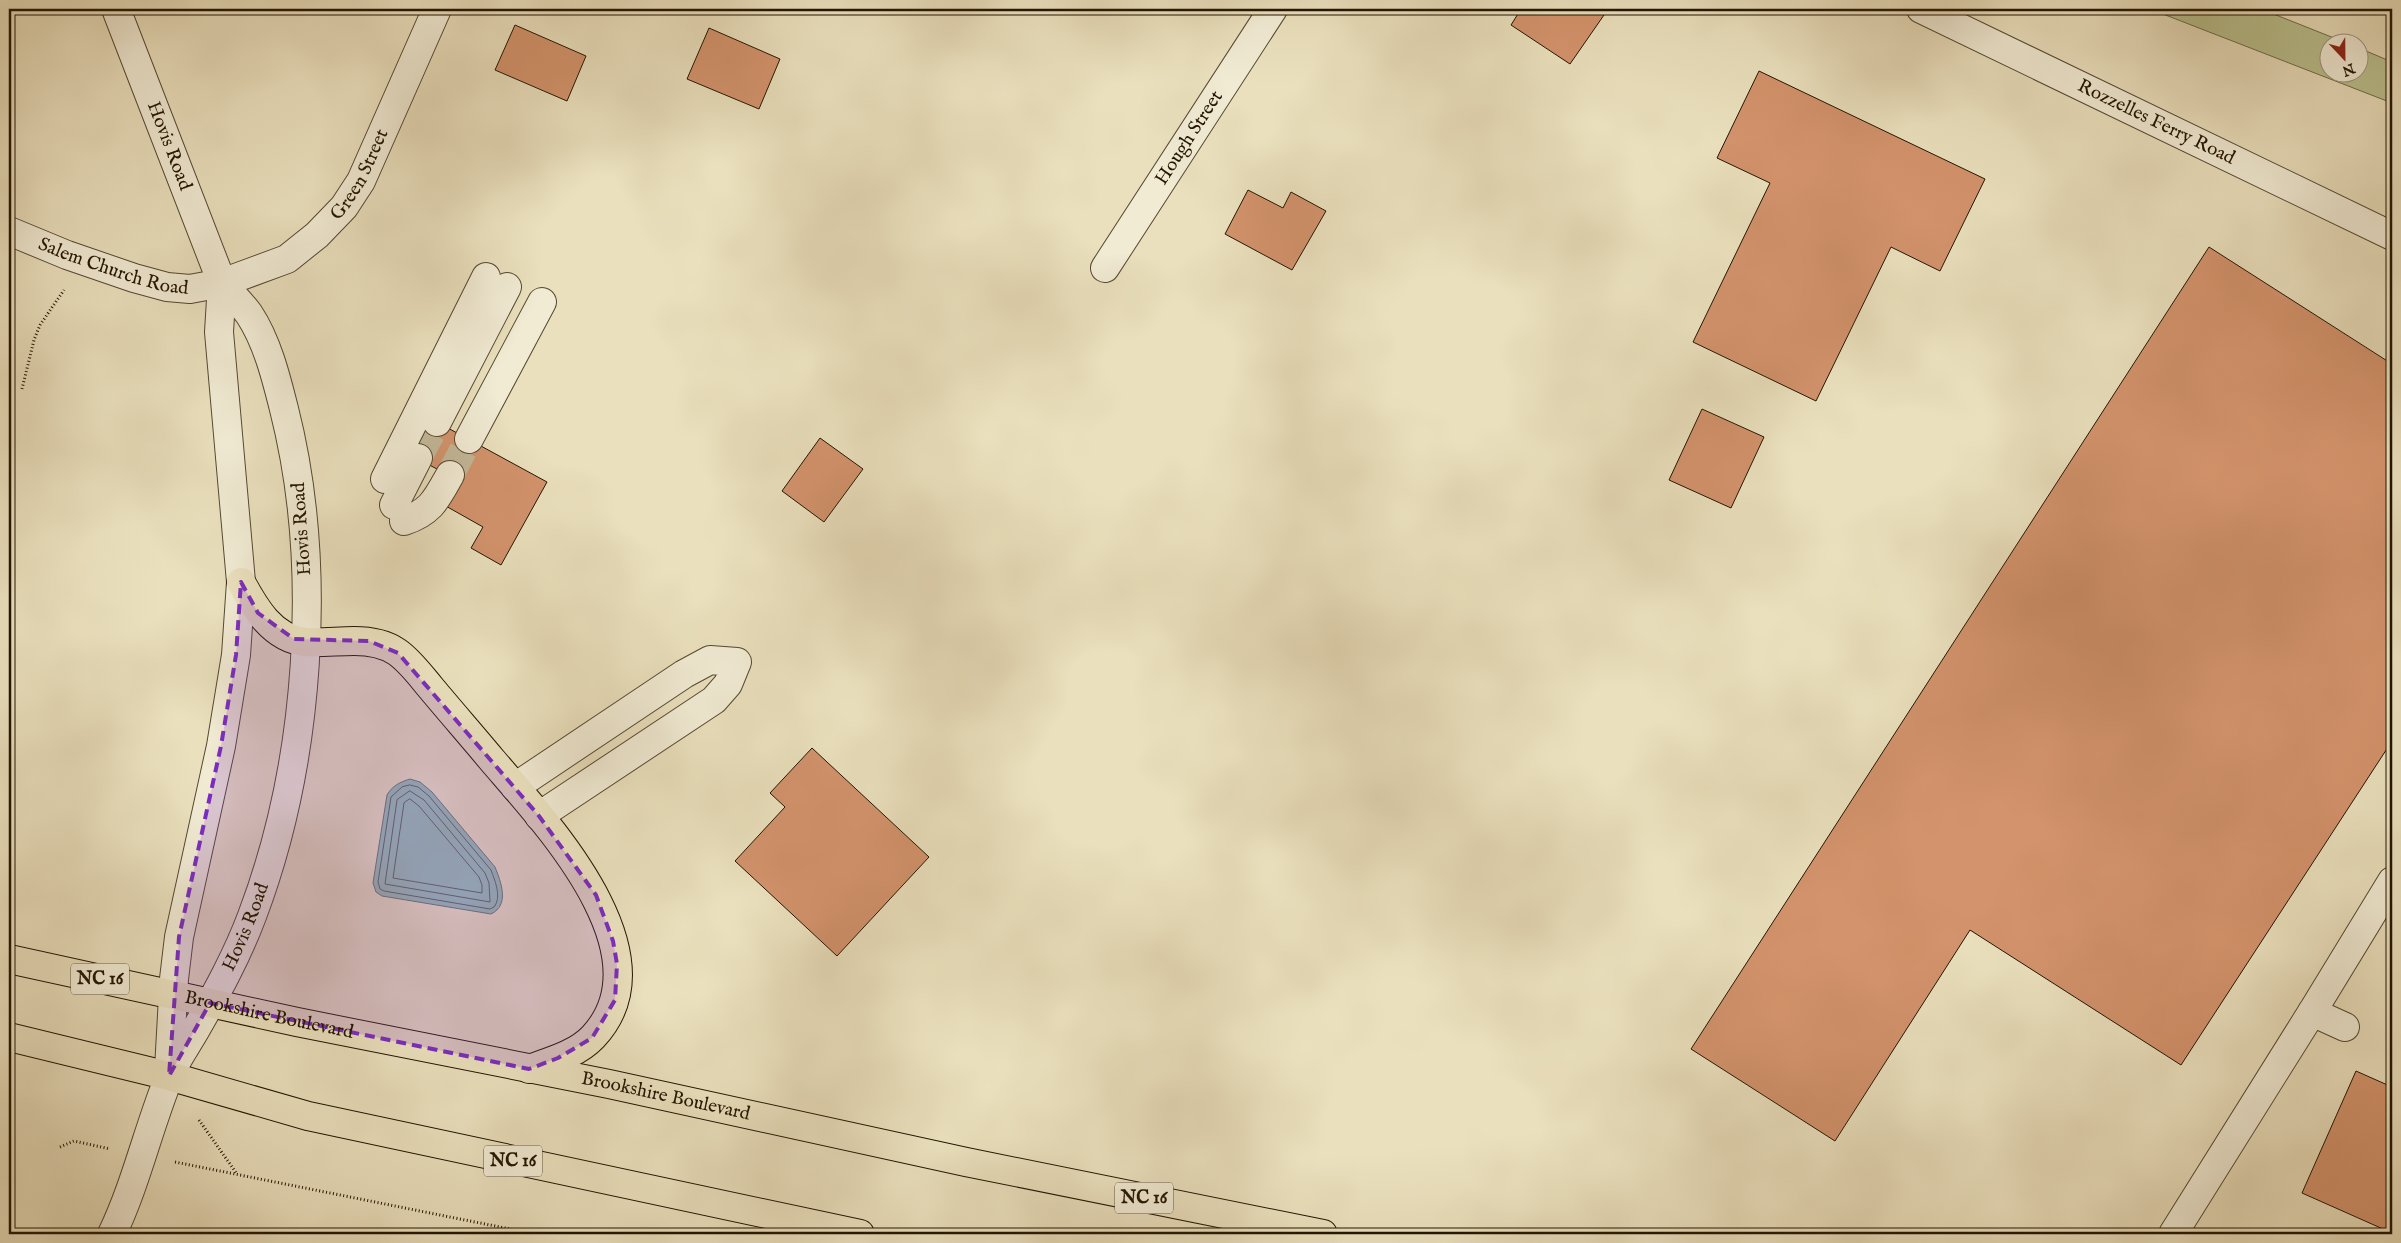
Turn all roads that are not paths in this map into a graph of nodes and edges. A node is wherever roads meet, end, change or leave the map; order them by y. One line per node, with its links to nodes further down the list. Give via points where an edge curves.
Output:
1 (116, 9): 8 (street, Hovis Road)
2 (437, 9): 8 (street, Green Street, via 373,156 349,200 316,235 287,259)
3 (1273, 9): 7 (street, Hough Street)
4 (1921, 9): 6 (street, Rozzelles Ferry Road)
5 (9, 231): 8 (street, Salem Church Road, via 66,255 167,287 190,289)
6 (2392, 236)
7 (1104, 268)
8 (222, 283): 12 (street, Hovis Road, via 219,332); 13 (street, Hovis Road, via 250,315 263,342 277,380 292,442 305,541)
9 (516, 290): 9 (street, via 453,431); 10 (street)
10 (385, 479)
11 (399, 513): 11 (street, via 423,513 430,508 434,467)
12 (241, 582): 13 (highway, via 258,613 275,629); 18 (street, Hovis Road, via 236,655 219,754 186,897)
13 (305, 642): 14 (highway, via 369,641 398,653); 19 (street, Hovis Road, via 292,771 273,851 239,950)
14 (515, 787): 15 (highway); 15 (street, via 684,674 710,660 737,662 728,684 714,700)
15 (539, 816): 23 (highway, via 596,895 606,917 618,964 618,982 609,1014 592,1038 558,1058)
16 (2392, 881): 20 (street)
17 (9, 960): 18 (highway, Brookshire Boulevard / NC 16)
18 (173, 995): 19 (highway, Brookshire Boulevard / NC 16); 24 (street, Hovis Road)
19 (210, 1003): 23 (highway, Brookshire Boulevard / NC 16); 24 (street, Hovis Road)
20 (2312, 1012): 21 (street); 28 (street)
21 (2345, 1027)
22 (9, 1036): 24 (highway, NC 16)
23 (529, 1068): 27 (highway, Brookshire Boulevard / NC 16, via 966,1162)
24 (169, 1076): 25 (street, via 130,1196); 26 (highway, NC 16, via 308,1116)
25 (112, 1234)
26 (860, 1234)
27 (1323, 1234)
28 (2173, 1234)

